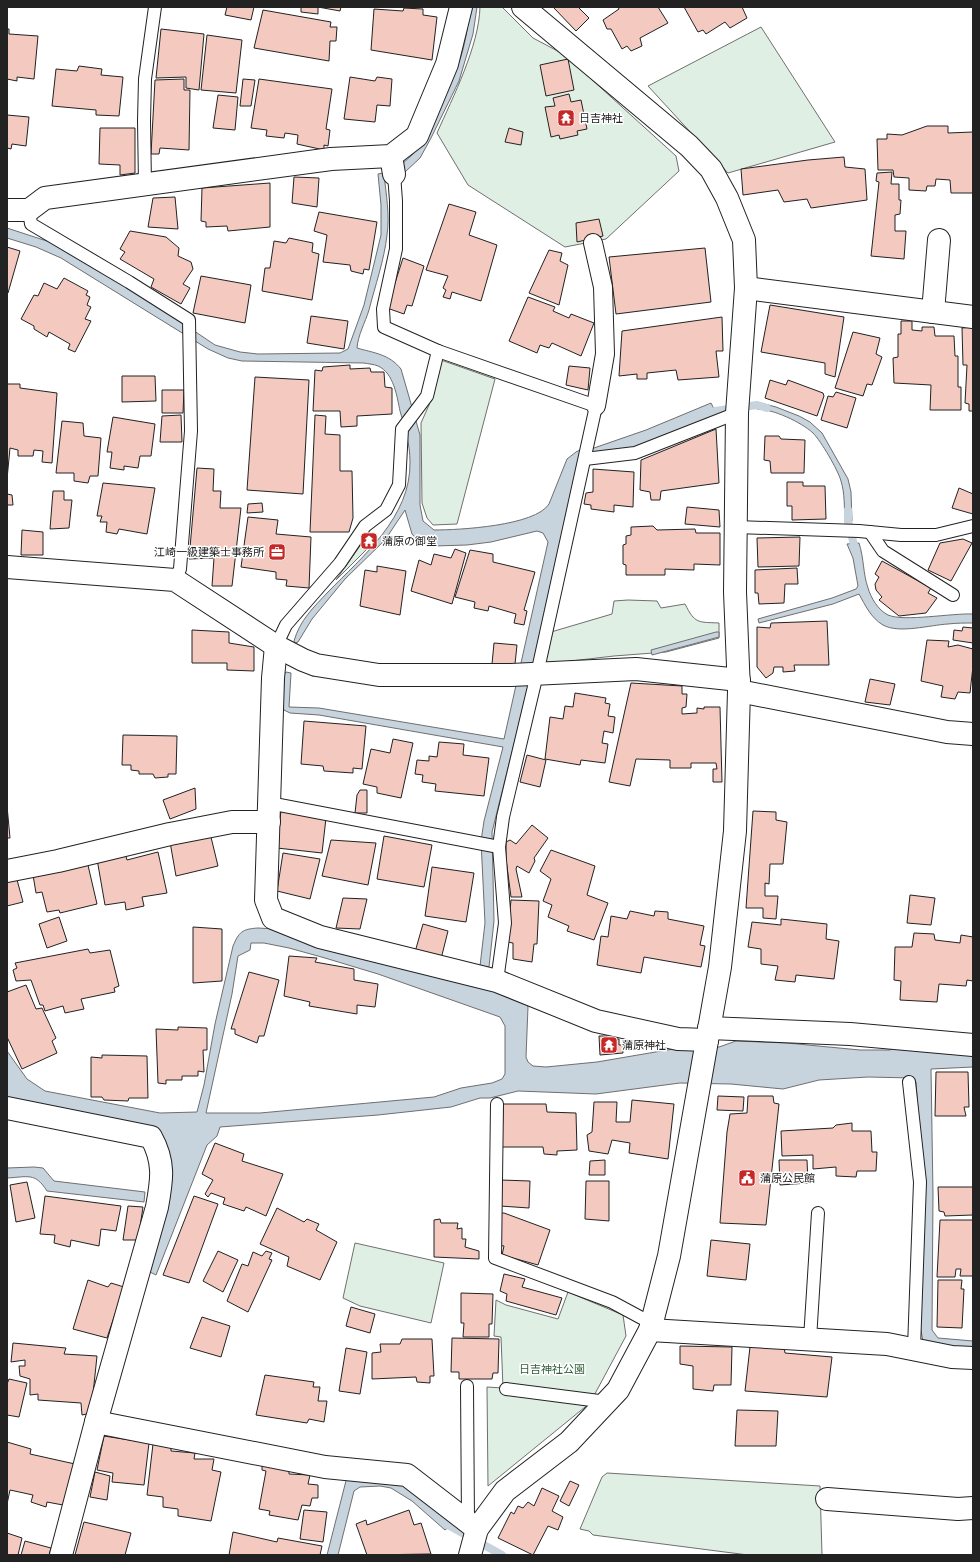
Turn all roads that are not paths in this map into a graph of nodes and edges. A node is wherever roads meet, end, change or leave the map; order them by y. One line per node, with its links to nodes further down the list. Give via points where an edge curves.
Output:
1 (155, 7): 5 (lane, via 146,79)
2 (461, 7): 4 (street, via 447,64 417,136)
3 (523, 7): 10 (street, via 689,146 711,169 727,198 744,240)
4 (392, 164): 5 (street, via 331,160); 13 (lane, via 396,201 396,249 383,309 384,328)
5 (145, 185): 7 (street, via 45,198)
6 (7, 210): 7 (street)
7 (29, 210): 21 (lane, via 31,224 189,320 191,431 180,569)
8 (939, 240): 11 (street)
9 (592, 243): 14 (street, via 603,287 605,354)
10 (746, 288): 11 (street); 15 (street)
11 (933, 312): 12 (street)
12 (973, 317)
13 (438, 351): 14 (lane); 23 (lane, via 427,396 402,428 399,485 386,510 365,526 340,563 286,625)
14 (596, 406): 16 (lane)
15 (738, 406): 16 (lane, via 635,453); 18 (street)
16 (586, 454): 24 (lane)
17 (973, 526): 19 (lane, via 936,535)
18 (736, 527): 19 (lane); 25 (street, via 735,592)
19 (865, 532): 22 (lane, via 883,551)
20 (7, 567): 21 (street)
21 (175, 580): 23 (street)
22 (954, 595)
23 (276, 646): 24 (street, via 316,665 379,675); 27 (street)
24 (541, 674): 25 (street, via 636,669); 28 (lane, via 503,817)
25 (739, 686): 26 (street, via 947,732); 31 (street, via 735,831 720,967)
26 (973, 734)
27 (269, 813): 28 (lane); 29 (street); 30 (street, via 266,900 273,918 320,937)
28 (499, 847): 30 (lane, via 504,923)
29 (7, 871)
30 (497, 982): 31 (street, via 596,1022 678,1038)
31 (707, 1037): 32 (street, via 850,1034); 37 (street, via 669,1256)
32 (973, 1045)
33 (909, 1082): 39 (lane, via 920,1182)
34 (497, 1104): 37 (lane, via 495,1258 612,1302)
35 (7, 1108): 44 (street, via 151,1137 158,1149 162,1176 158,1198)
36 (818, 1213): 38 (lane)
37 (651, 1326): 38 (street); 43 (street, via 618,1390)
38 (810, 1340): 39 (street)
39 (914, 1348): 40 (street, via 952,1357)
40 (973, 1358)
41 (467, 1386): 47 (lane)
42 (506, 1389): 43 (lane)
43 (607, 1402): 47 (street, via 570,1442 505,1491)
44 (96, 1422): 47 (street, via 325,1467 407,1475); 49 (street)
45 (827, 1499): 46 (street)
46 (973, 1508)
47 (472, 1525): 48 (street)
48 (471, 1553)
49 (61, 1555)

